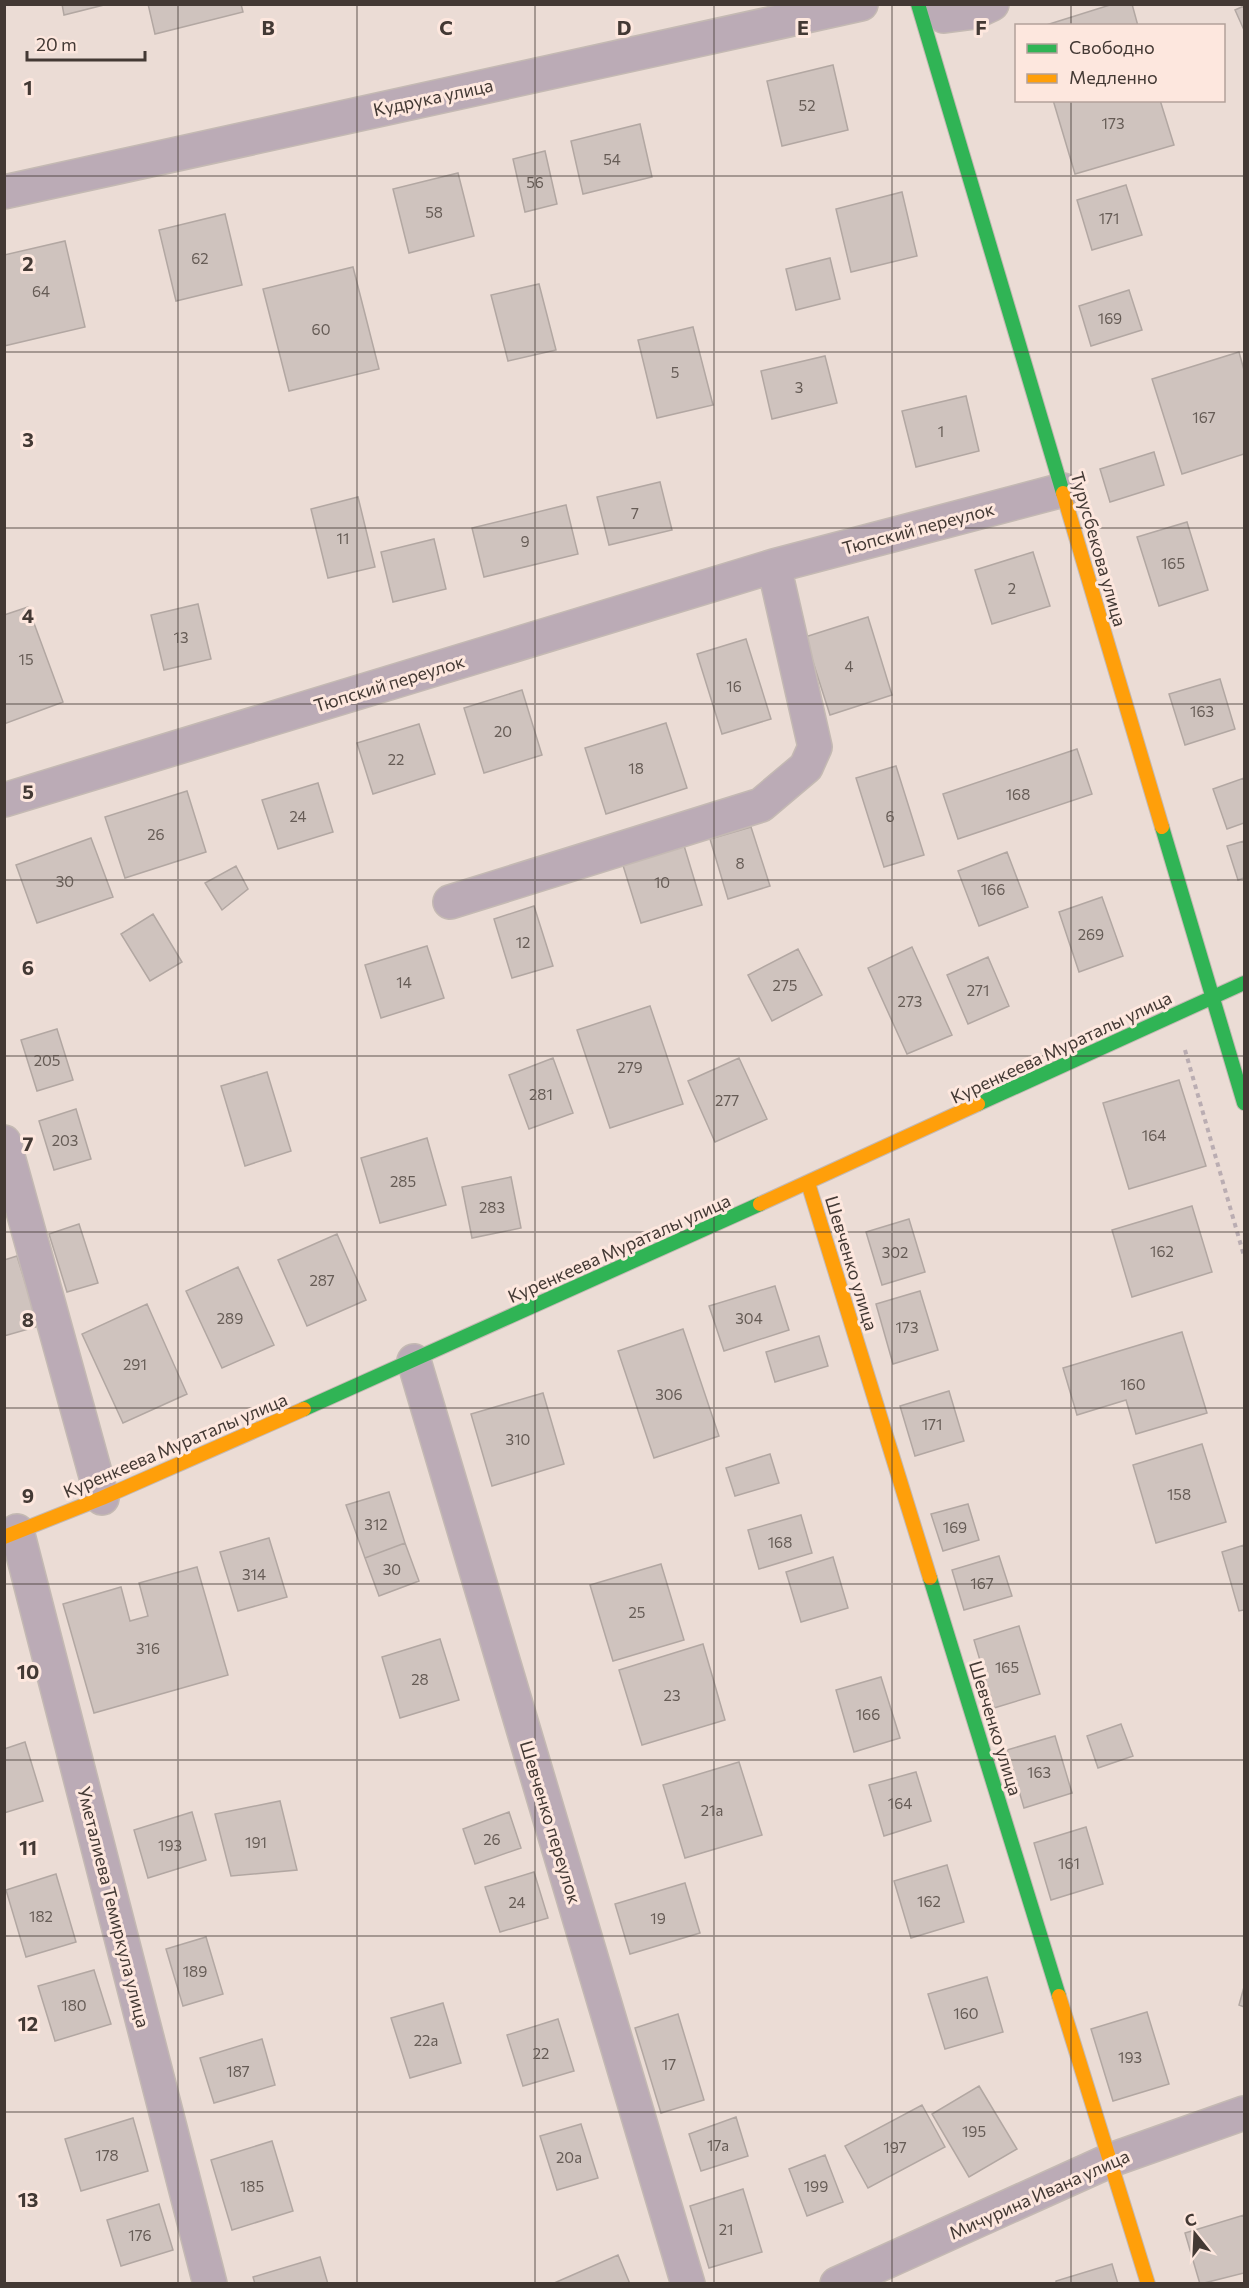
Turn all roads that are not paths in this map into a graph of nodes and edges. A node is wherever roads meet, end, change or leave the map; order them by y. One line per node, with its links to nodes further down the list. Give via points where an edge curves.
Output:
1 (861, 4): 5 (street, Кудрука улица)
2 (918, 4): 6 (street, Турусбекова улица)
3 (929, 4): 4 (street, via 944,16 975,12)
4 (992, 4)
5 (4, 192)
6 (1063, 490): 7 (street, Тюпский переулок); 11 (street, Турусбекова улица)
7 (774, 566): 8 (street, Тюпский переулок); 9 (street, via 815,747 806,767 761,806)
8 (4, 800)
9 (450, 902)
10 (1245, 983): 11 (street, Куренкеева Мураталы улица)
11 (1212, 997): 12 (street, Турусбекова улица); 14 (street, Куренкеева Мураталы улица)
12 (1245, 1103)
13 (4, 1142): 15 (street)
14 (808, 1183): 16 (street, Куренкеева Мураталы улица); 20 (street, Шевченко улица)
15 (16, 1228): 17 (street)
16 (414, 1361): 17 (street, Куренкеева Мураталы улица); 22 (street, Шевченко переулок)
17 (102, 1498): 18 (street, Куренкеева Мураталы улица)
18 (11, 1534): 21 (street, Уметалиева Темиркула улица)
19 (1245, 2113): 20 (street, Мичурина Ивана улица)
20 (1110, 2160): 23 (street, Мичурина Ивана улица); 24 (street, Шевченко улица)
21 (210, 2283)
22 (688, 2283)
23 (837, 2283)
24 (1148, 2283)

